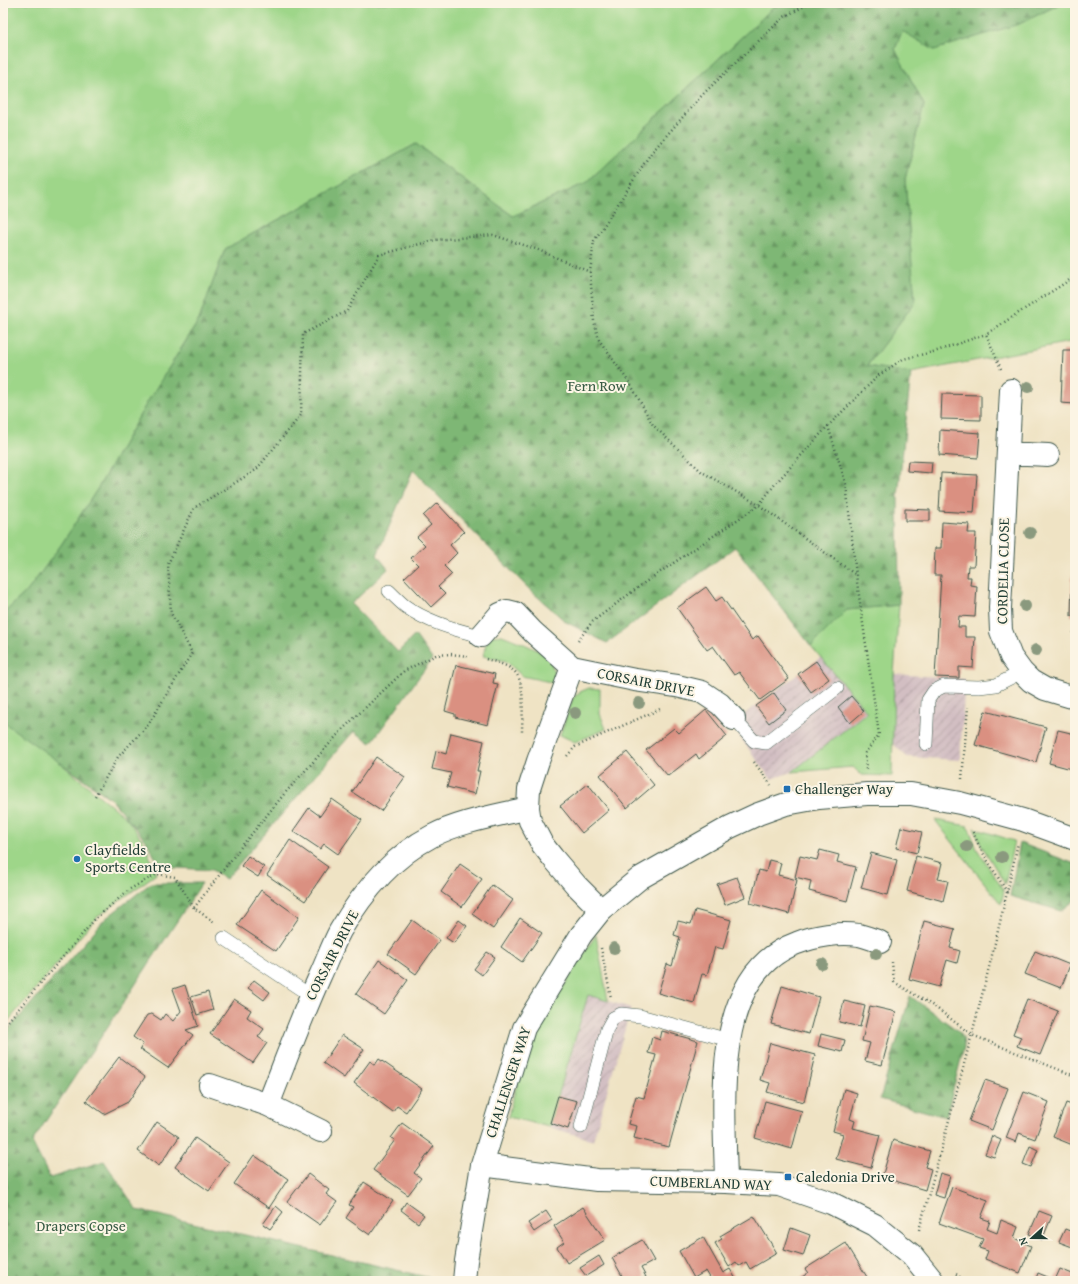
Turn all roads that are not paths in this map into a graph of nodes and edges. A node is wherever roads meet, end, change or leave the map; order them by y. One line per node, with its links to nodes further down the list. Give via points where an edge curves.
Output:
1 (1011, 390): 2 (street, CORDELIA CLOSE)
2 (1008, 453): 3 (street); 7 (street, CORDELIA CLOSE, via 1000,608 1002,631 1011,657)
3 (1048, 455)
4 (389, 591): 5 (lane, via 405,606 431,620 457,631)
5 (481, 636): 6 (street, via 500,614 507,611 515,613)
6 (568, 664): 10 (street, CORSAIR DRIVE, via 702,692 720,704); 12 (street, via 529,788)
7 (1022, 672): 9 (street, CORDELIA CLOSE, via 1045,689); 11 (lane, via 996,685 944,686 934,691 928,700)
8 (837, 688): 10 (lane, via 766,742 754,741)
9 (1075, 698)
10 (734, 719)
11 (926, 744)
12 (528, 808): 14 (street, via 530,821 542,844); 17 (street, CORSAIR DRIVE, via 466,824 433,836 392,864 368,890 340,931)
13 (1075, 839): 14 (street, CHALLENGER WAY, via 1023,820 960,803 911,794 819,798 786,804 730,827 640,878)
14 (598, 914): 23 (street, CHALLENGER WAY, via 580,935 524,1028)
15 (224, 938): 17 (lane)
16 (880, 942): 18 (street, via 859,935 836,935 808,939 785,947 757,969 742,993)
17 (310, 996): 20 (street, CORSAIR DRIVE)
18 (729, 1040): 21 (lane, via 640,1016 621,1014 613,1018 607,1029); 24 (street, via 724,1082)
19 (210, 1085): 20 (street)
20 (268, 1106): 22 (street)
21 (581, 1127)
22 (321, 1131)
23 (482, 1164): 24 (street, CUMBERLAND WAY, via 597,1180); 25 (street, CHALLENGER WAY)
24 (726, 1182): 26 (street, CUMBERLAND WAY, via 779,1185 831,1202 875,1225 912,1256)
25 (464, 1281)
26 (934, 1281)

